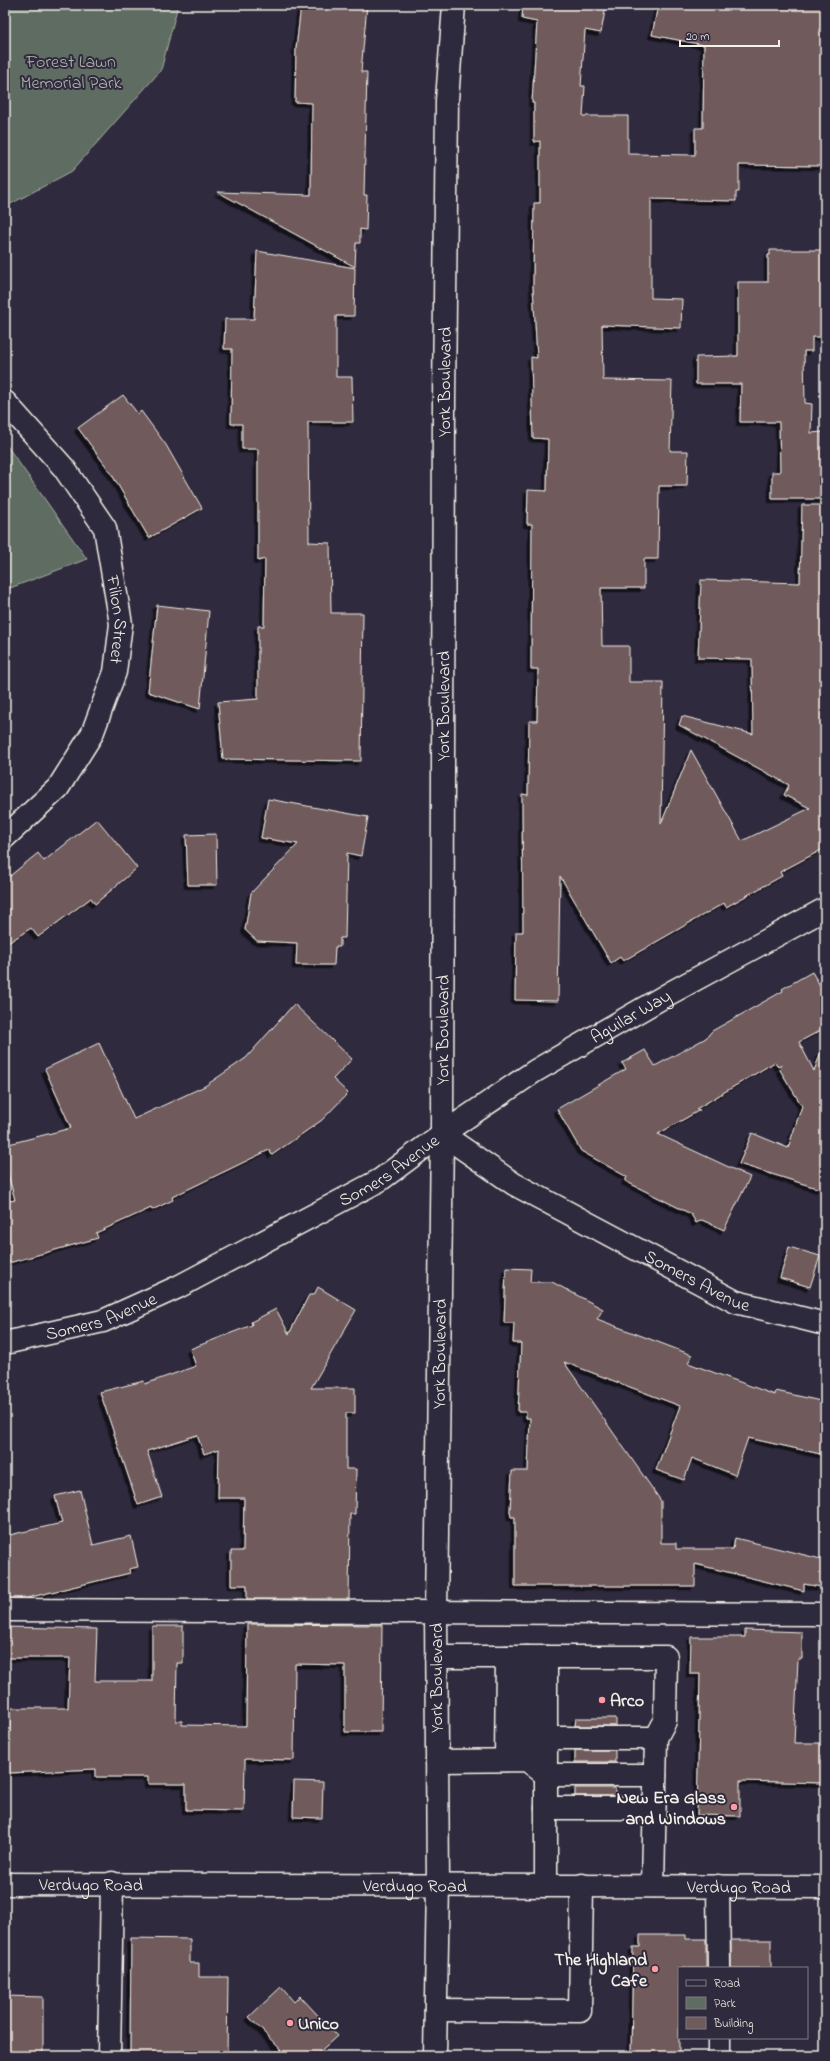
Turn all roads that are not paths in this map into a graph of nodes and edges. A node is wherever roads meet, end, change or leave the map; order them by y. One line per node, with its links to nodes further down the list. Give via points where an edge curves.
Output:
1 (454, 5): 5 (street, York Boulevard, via 447,124)
2 (5, 402): 3 (street, Filion Street, via 64,468 105,528 121,624 115,672 92,734 58,788)
3 (5, 837)
4 (825, 910): 5 (street, Aguilar Way, via 672,992 535,1071)
5 (442, 1134): 6 (street, Somers Avenue, via 514,1184 736,1302); 7 (street, Somers Avenue, via 380,1180 178,1288 103,1321); 9 (street, York Boulevard)
6 (825, 1324)
7 (5, 1343)
8 (5, 1610): 9 (street)
9 (436, 1613): 10 (street); 11 (street, York Boulevard)
10 (825, 1614)
11 (436, 1657): 12 (street); 16 (street, York Boulevard)
12 (527, 1657): 13 (street); 14 (street, via 666,1657 665,1721); 15 (street)
13 (546, 1738): 14 (street); 17 (street)
14 (656, 1738): 18 (street)
15 (517, 1760): 16 (street); 17 (street)
16 (436, 1761): 23 (street, York Boulevard)
17 (546, 1775): 18 (street); 19 (street)
18 (655, 1775): 20 (street)
19 (546, 1808): 20 (street); 25 (street)
20 (654, 1808): 26 (street)
21 (112, 1883): 22 (street, Verdugo Road); 23 (street, Verdugo Road); 32 (street)
22 (5, 1884)
23 (438, 1884): 25 (street, Verdugo Road); 30 (street, York Boulevard)
24 (582, 1885): 25 (street, Verdugo Road); 26 (street, Verdugo Road); 30 (street, via 580,2011)
25 (546, 1886)
26 (653, 1886): 27 (street, Verdugo Road)
27 (718, 1886): 28 (street, Verdugo Road); 29 (street)
28 (825, 1887)
29 (719, 1967)
30 (436, 2010): 33 (street, York Boulevard)
31 (719, 2039): 34 (street)
32 (109, 2056)
33 (435, 2056)
34 (719, 2056)

